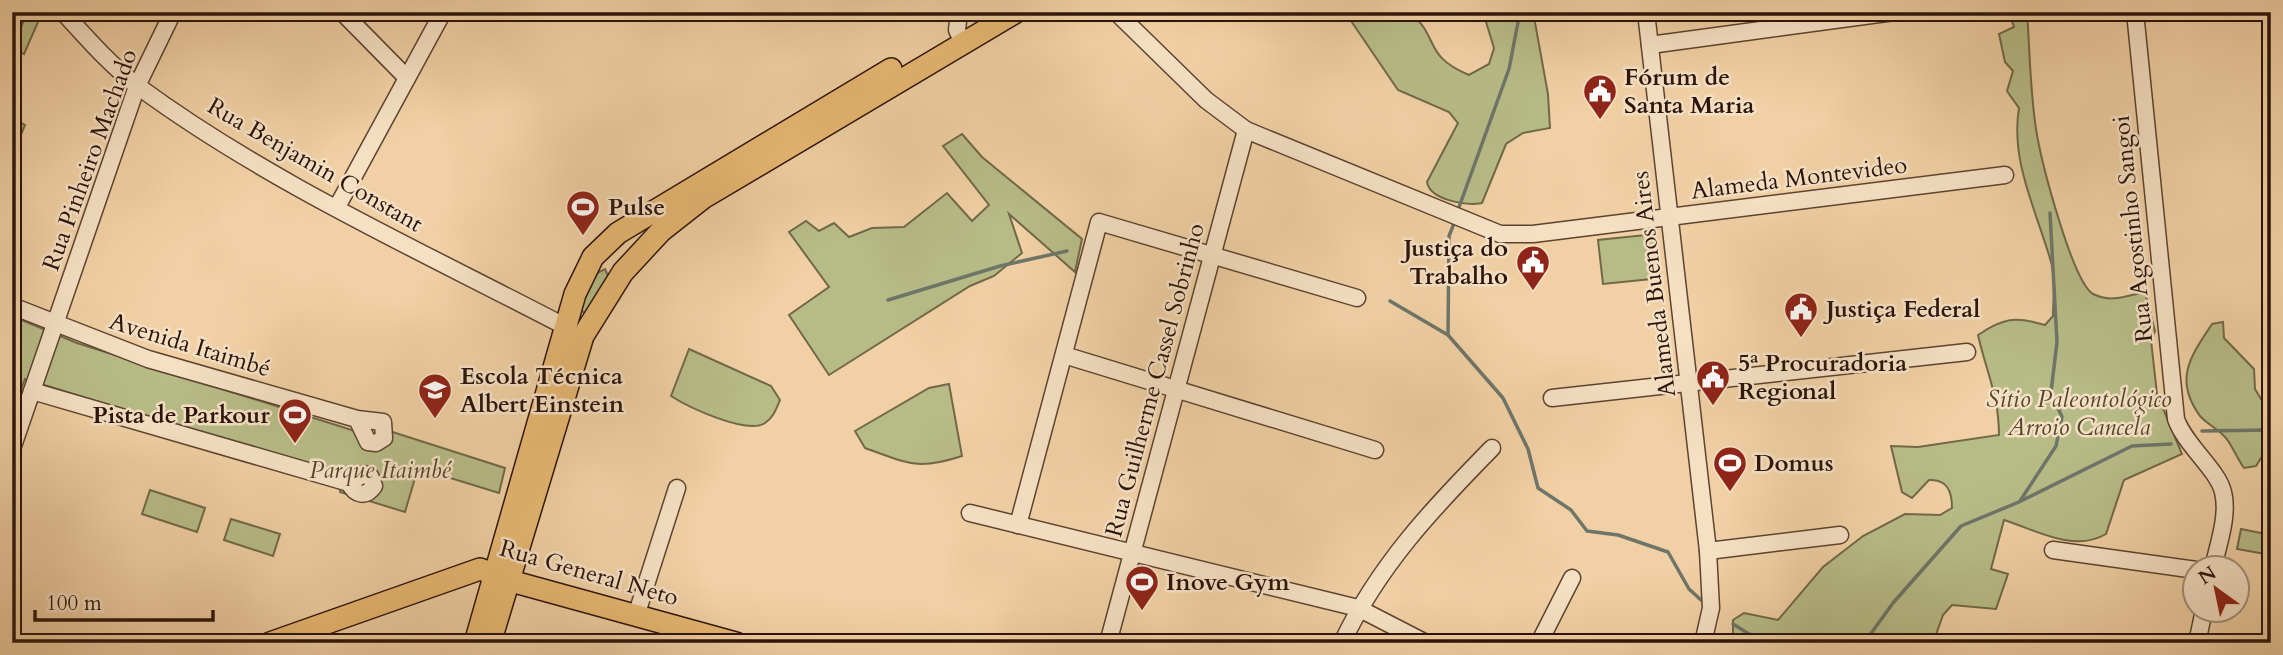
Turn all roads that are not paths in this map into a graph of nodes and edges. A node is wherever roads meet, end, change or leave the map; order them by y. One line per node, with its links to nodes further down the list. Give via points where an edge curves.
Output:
1 (63, 12): 14 (street, Rua Benjamin Constant)
2 (173, 12): 14 (street, Rua Pinheiro Machado)
3 (342, 12): 13 (street)
4 (443, 12): 13 (street)
5 (987, 12): 11 (main road)
6 (1016, 12): 11 (main road)
7 (1116, 12): 15 (street, Alameda Montevideo, via 1206,100)
8 (1646, 12): 12 (street, Alameda Buenos Aires)
9 (1894, 12): 12 (street)
10 (2135, 12): 44 (street, Rua Agostinho Sangoi, via 2174,407 2184,439 2223,490)
11 (960, 28): 19 (main road, via 705,179); 21 (main road, via 703,198 662,231)
12 (1650, 45): 18 (street, Alameda Buenos Aires)
13 (407, 78): 17 (street)
14 (137, 86): 17 (street, Rua Benjamin Constant); 24 (street, Rua Pinheiro Machado)
15 (1246, 130): 18 (street, Alameda Montevideo, via 1500,234); 20 (street, Rua Guilherme Cassel Sobrinho)
16 (2005, 175): 18 (street, Alameda Montevideo)
17 (337, 207): 25 (street, Rua Benjamin Constant)
18 (1670, 217): 28 (street, Alameda Buenos Aires)
19 (601, 247): 21 (main road); 25 (main road, via 587,266)
20 (1212, 255): 22 (street); 27 (street, via 1099,222); 29 (street, Rua Guilherme Cassel Sobrinho)
21 (623, 272): 46 (main road, via 583,336)
22 (1357, 298)
23 (12, 306): 24 (street, Avenida Itaimbé)
24 (55, 325): 30 (street, Rua Pinheiro Machado); 32 (street, Avenida Itaimbé, via 148,359)
25 (566, 327): 46 (main road)
26 (1967, 352): 28 (street)
27 (1063, 355): 29 (street); 39 (street)
28 (1689, 383): 31 (street); 42 (street, Alameda Buenos Aires)
29 (1176, 389): 35 (street); 43 (street, Rua Guilherme Cassel Sobrinho)
30 (32, 391): 34 (street); 36 (street)
31 (1552, 398)
32 (357, 419)
33 (1492, 448): 48 (street, via 1420,521)
34 (12, 449)
35 (1375, 450)
36 (349, 483)
37 (677, 488): 49 (street)
38 (971, 513): 39 (street)
39 (1018, 525): 43 (street)
40 (1840, 534): 42 (street)
41 (2053, 550): 45 (street)
42 (1708, 551): 59 (street, Alameda Buenos Aires, via 1711,608)
43 (1132, 553): 48 (street); 55 (street, Rua Guilherme Cassel Sobrinho)
44 (2216, 554)
45 (2182, 568)
46 (501, 577): 49 (main road, Rua General Neto); 51 (main road, Rua General Neto, via 480,569); 52 (main road); 53 (main road)
47 (1572, 578): 58 (street)
48 (1358, 608): 56 (street); 57 (street)
49 (636, 615): 54 (main road, Rua General Neto)
50 (2201, 624): 60 (street)
51 (270, 643)
52 (475, 643)
53 (490, 643)
54 (736, 643)
55 (1108, 643)
56 (1342, 643)
57 (1426, 643)
58 (1539, 643)
59 (1703, 643)
60 (2197, 643)

